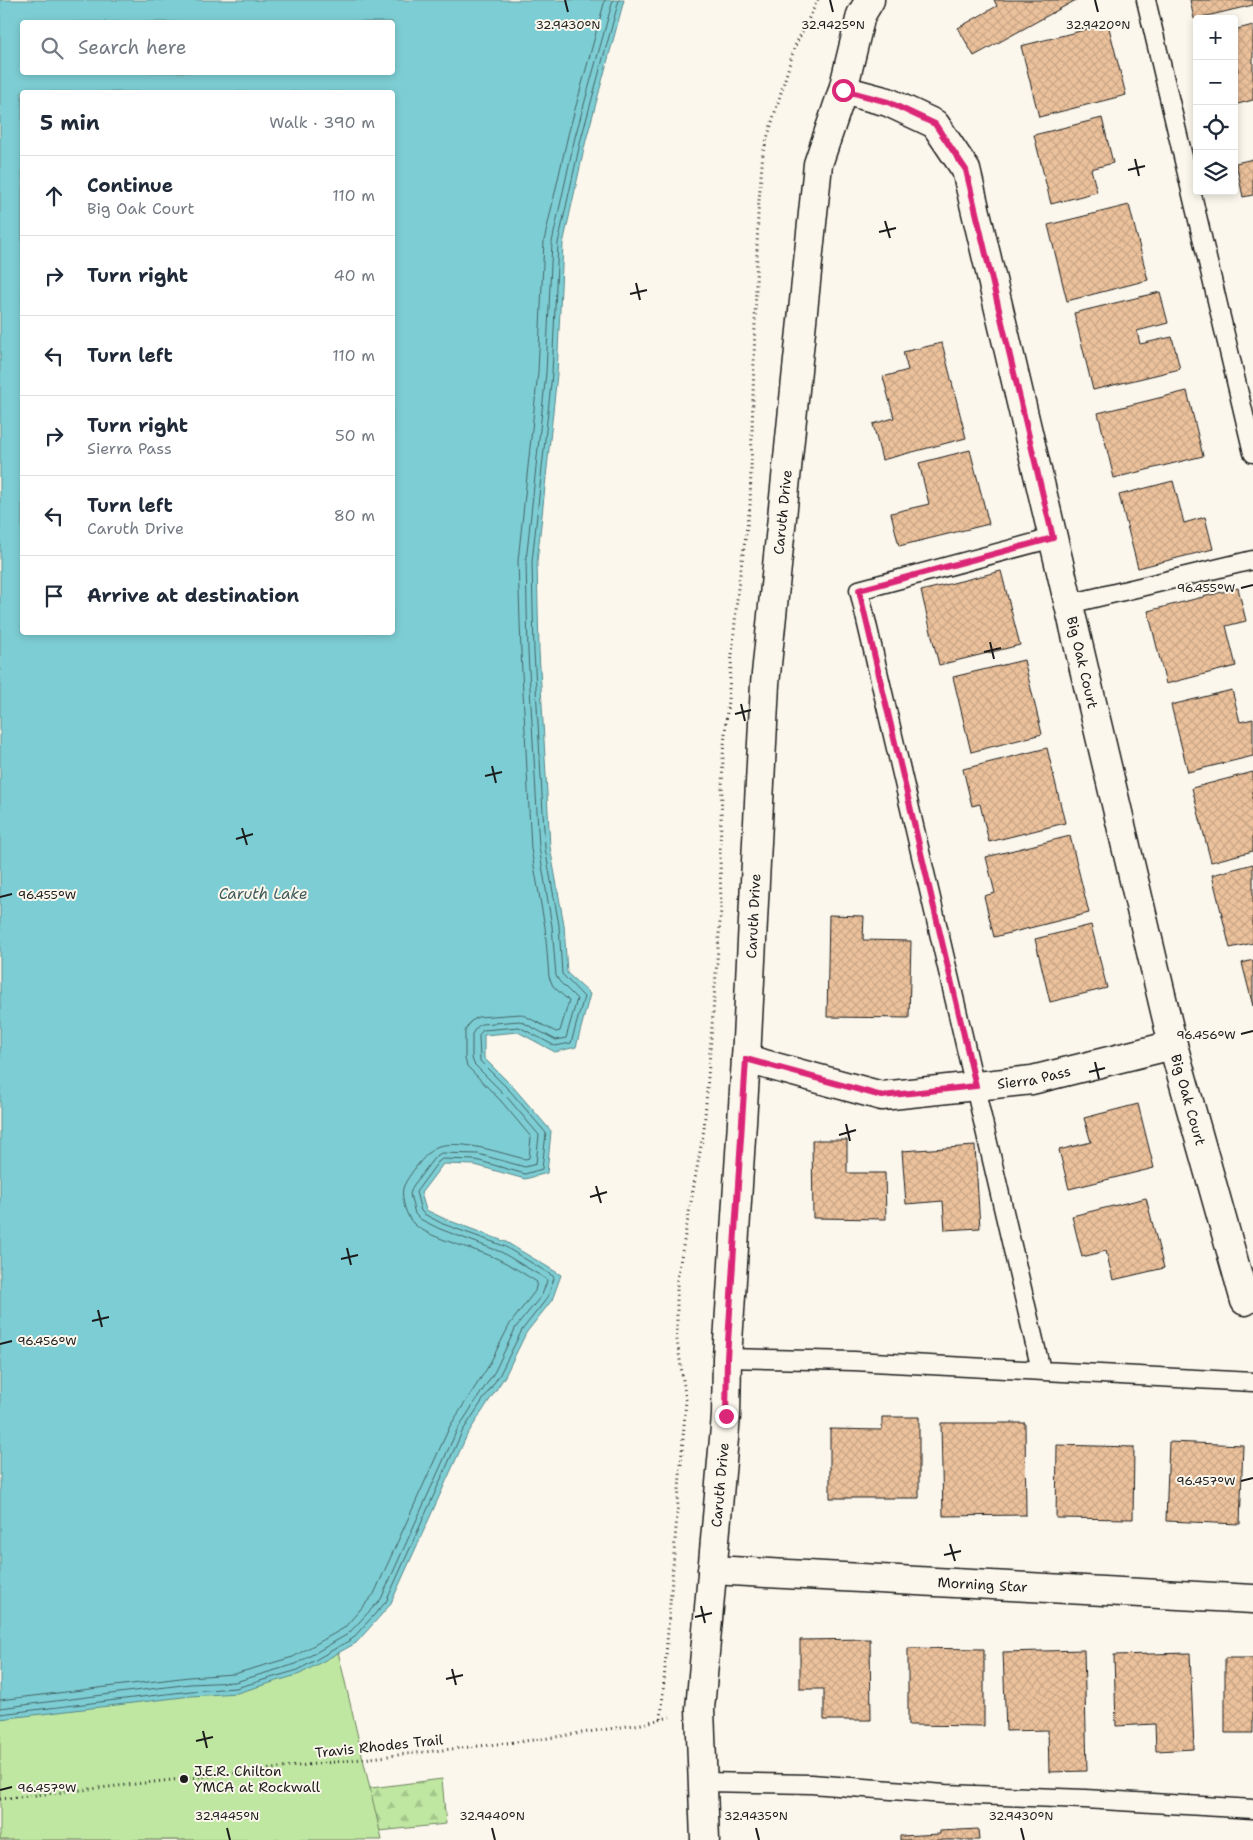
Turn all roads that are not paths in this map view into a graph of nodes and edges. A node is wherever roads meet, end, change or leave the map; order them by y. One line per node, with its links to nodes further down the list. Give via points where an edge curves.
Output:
1 (870, 0): 3 (street, Caruth Drive, via 861,15)
2 (1146, 0): 4 (lane)
3 (843, 90): 5 (street, Big Oak Court, via 888,102 935,124 966,170); 9 (street, Caruth Drive, via 818,164 765,684)
4 (1253, 453)
5 (1053, 538): 7 (street, Big Oak Court); 10 (lane, via 859,590)
6 (1253, 560): 7 (lane)
7 (1069, 604): 8 (street, Big Oak Court)
8 (1173, 1045): 10 (street, Sierra Pass, via 1032,1080); 11 (street, Big Oak Court)
9 (746, 1059): 10 (street, Sierra Pass, via 882,1096); 12 (street, Caruth Drive)
10 (976, 1086): 13 (lane)
11 (1245, 1301)
12 (727, 1358): 13 (lane); 15 (street, Caruth Drive, via 726,1416)
13 (1041, 1370): 14 (lane)
14 (1253, 1382)
15 (712, 1570): 16 (street, Morning Star); 17 (street, Caruth Drive, via 700,1710)
16 (1253, 1599)
17 (704, 1782): 18 (lane, via 811,1784); 19 (street, Caruth Drive)
18 (1253, 1809)
19 (706, 1840)

